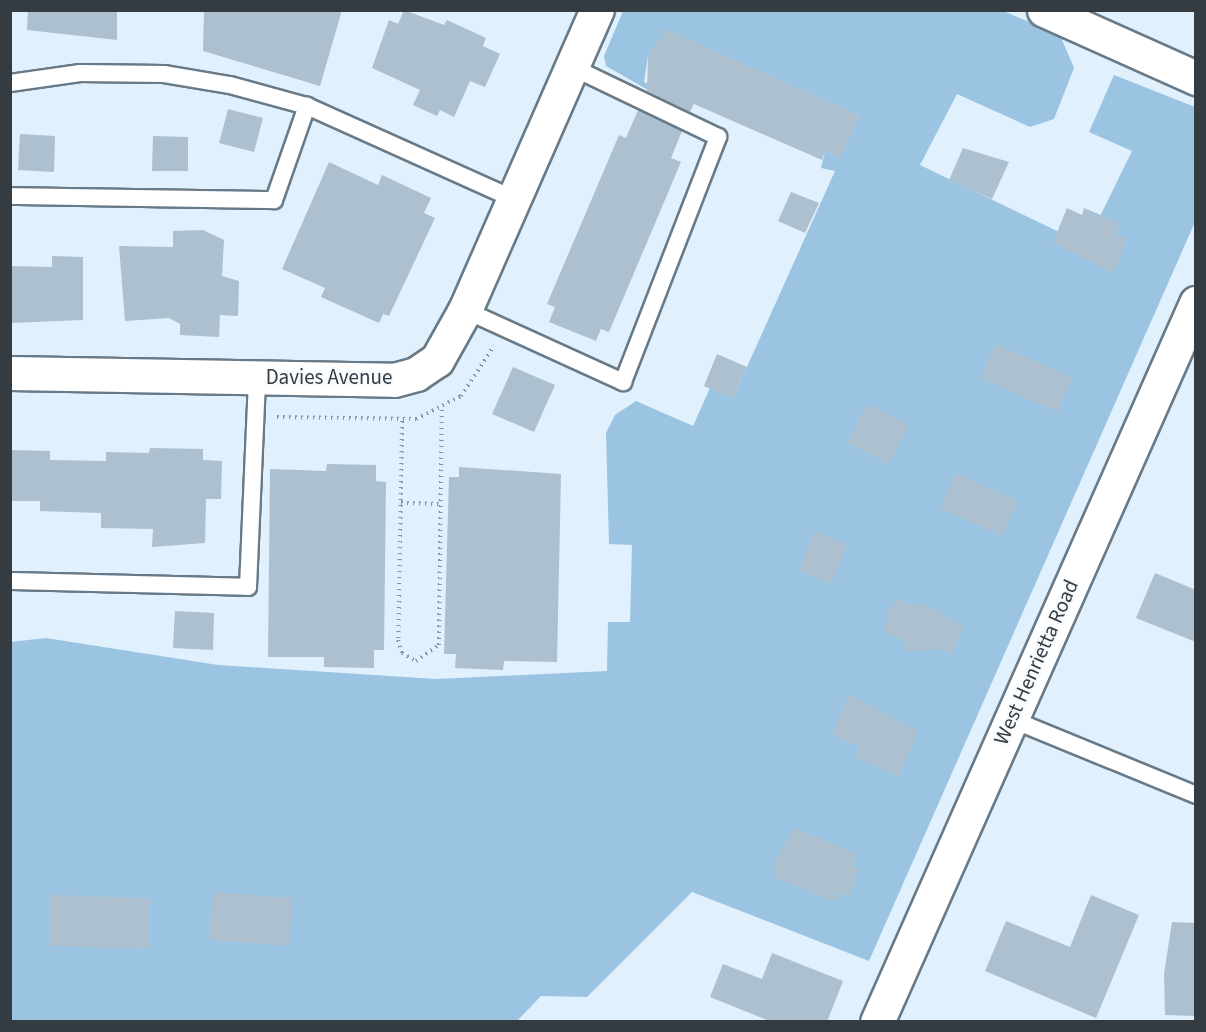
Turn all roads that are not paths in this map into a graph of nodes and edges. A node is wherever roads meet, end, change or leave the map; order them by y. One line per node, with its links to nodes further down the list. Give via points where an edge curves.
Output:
1 (597, 10): 3 (street, Davies Avenue)
2 (1044, 10): 4 (street)
3 (572, 67): 8 (street, Davies Avenue); 10 (lane, via 718,137 623,382)
4 (1196, 78)
5 (10, 83): 6 (lane, via 80,73 164,74 230,85)
6 (306, 106): 7 (lane, via 273,200); 8 (lane)
7 (10, 196)
8 (514, 199): 10 (street, Davies Avenue)
9 (1196, 303): 14 (street, West Henrietta Road)
10 (465, 310): 12 (street, Davies Avenue, via 437,360 416,374 394,380)
11 (10, 373): 12 (street, Davies Avenue)
12 (257, 377): 13 (lane, via 248,587)
13 (10, 581)
14 (1011, 719): 15 (lane); 16 (street, West Henrietta Road)
15 (1196, 795)
16 (877, 1022)

